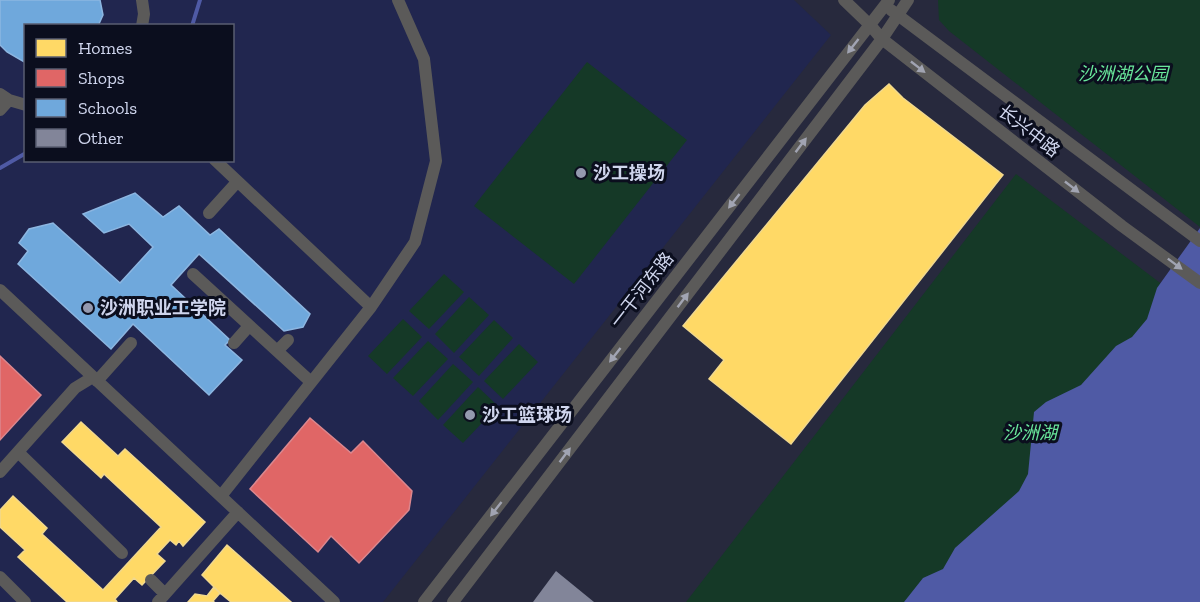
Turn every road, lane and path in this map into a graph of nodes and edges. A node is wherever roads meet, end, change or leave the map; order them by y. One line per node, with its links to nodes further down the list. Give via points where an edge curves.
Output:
1 (142, 0): 7 (street)
2 (398, 0): 20 (street, via 424,59 436,161 416,242)
3 (844, 0): 8 (street, 长兴中路)
4 (908, 0): 6 (street)
5 (885, 2): 6 (street, 长兴中路); 8 (street, 一干河东路)
6 (897, 16): 9 (street); 16 (street, 长兴中路)
7 (142, 24)
8 (870, 25): 9 (street, 长兴中路); 38 (street, 一干河东路, one-way to 38)
9 (882, 39): 18 (street, 长兴中路, one-way to 18); 39 (street, one-way to 9)
10 (4, 97): 11 (street); 12 (street)
11 (24, 104)
12 (0, 110)
13 (217, 162): 14 (street)
14 (237, 182): 15 (street); 20 (street)
15 (209, 213)
16 (1200, 241)
17 (193, 274): 21 (street)
18 (1200, 282)
19 (0, 290): 26 (street)
20 (371, 307): 27 (street)
21 (249, 326): 24 (street); 25 (street)
22 (288, 340): 25 (street)
23 (131, 343): 26 (street)
24 (234, 343)
25 (277, 351): 27 (street)
26 (95, 379): 28 (street, via 75,388); 30 (street)
27 (311, 382): 30 (street)
28 (18, 452): 29 (street); 32 (street)
29 (0, 472)
30 (221, 496): 31 (street)
31 (238, 512): 35 (street); 37 (street)
32 (122, 553)
33 (0, 577): 36 (street)
34 (151, 580): 35 (street)
35 (161, 598)
36 (25, 602)
37 (334, 602)
38 (424, 602)
39 (453, 602)

